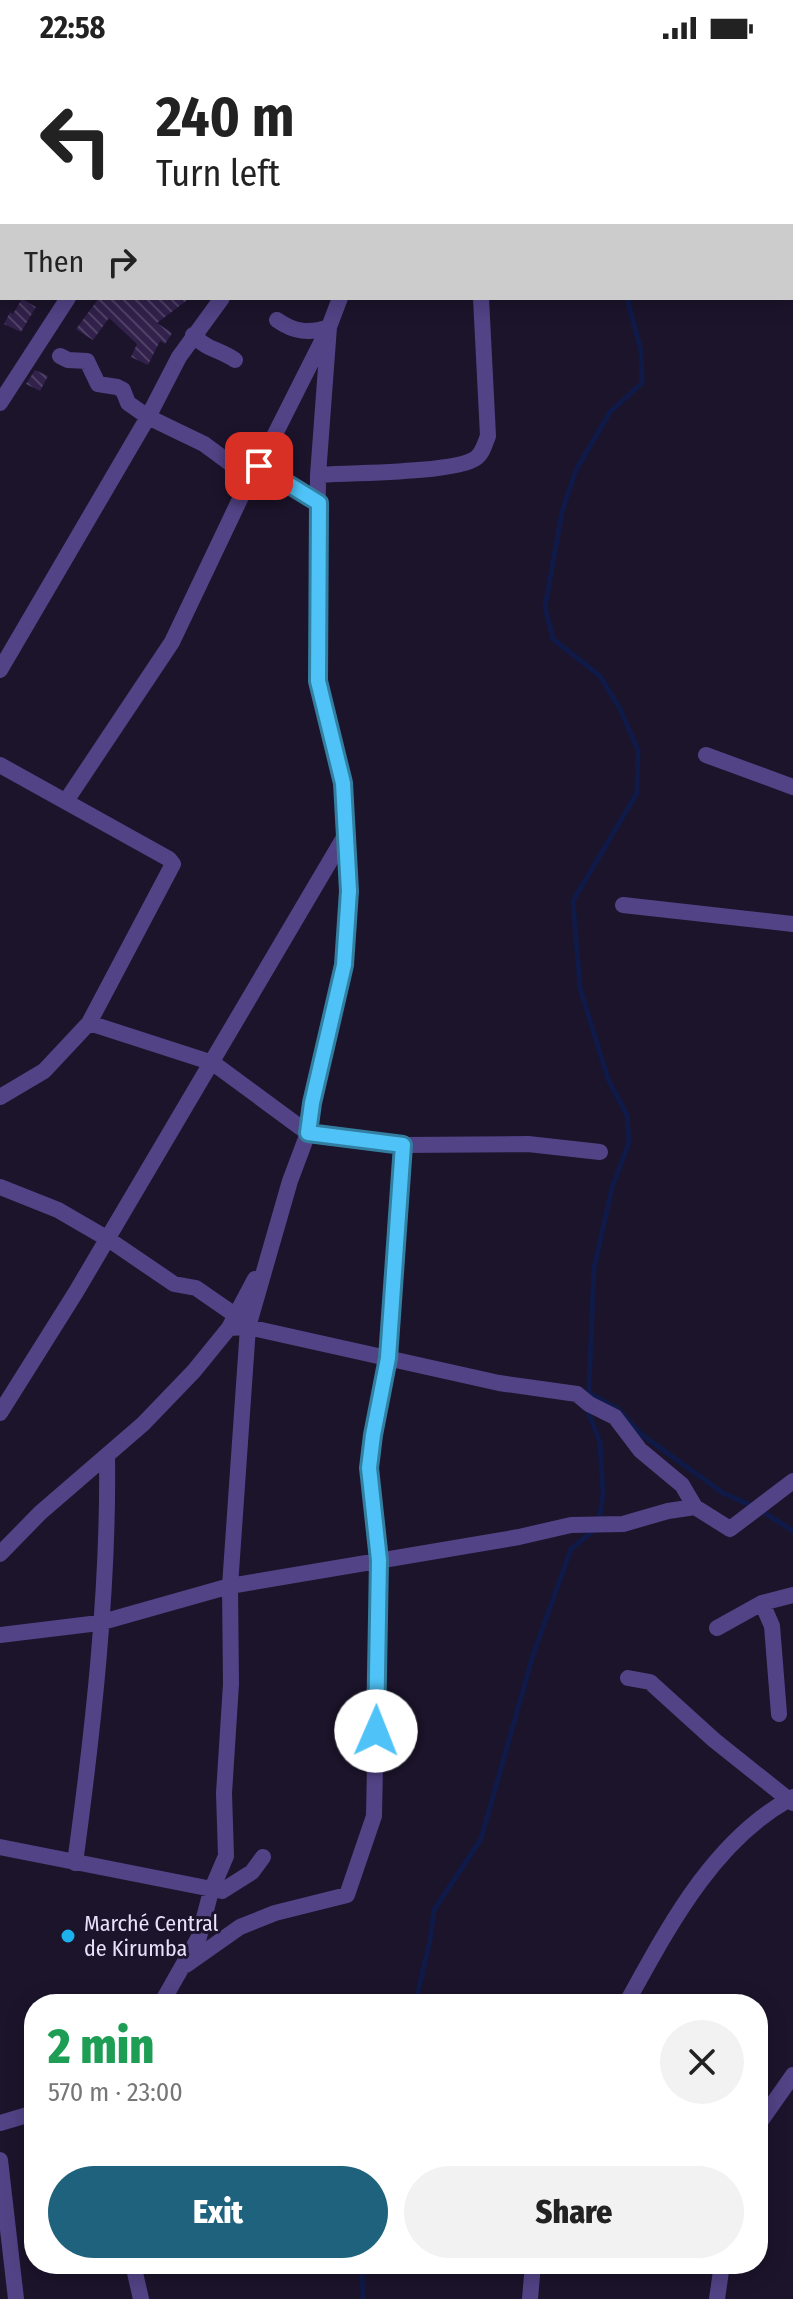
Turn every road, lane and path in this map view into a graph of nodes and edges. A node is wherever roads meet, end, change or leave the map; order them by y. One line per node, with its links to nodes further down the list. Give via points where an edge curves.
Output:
1 (67, 300): 10 (street)
2 (220, 300): 7 (street)
3 (339, 300): 6 (street)
4 (481, 300): 13 (street, via 488,436 476,458 450,466)
5 (277, 320): 6 (street, via 313,332)
6 (329, 327): 12 (street); 13 (street)
7 (193, 335): 9 (street, via 204,347); 11 (street)
8 (60, 356): 11 (street, via 87,361 98,384 123,390 128,403)
9 (235, 360)
10 (0, 403)
11 (148, 417): 12 (street); 15 (street)
12 (254, 472): 14 (street); 19 (street, via 172,642)
13 (318, 475): 14 (street)
14 (319, 503): 20 (street, via 318,681 343,783)
15 (0, 670)
16 (706, 755): 18 (street)
17 (0, 765): 19 (street)
18 (793, 787)
19 (66, 801): 23 (street, via 173,864)
20 (346, 834): 24 (street); 26 (street, via 344,965)
21 (623, 905): 22 (street)
22 (793, 924)
23 (89, 1023): 24 (street); 25 (street, via 44,1071)
24 (213, 1063): 26 (street); 30 (street)
25 (0, 1097)
26 (308, 1133): 27 (street); 31 (street, via 269,1253)
27 (403, 1145): 28 (street, via 528,1144); 32 (street)
28 (600, 1152)
29 (0, 1187): 30 (street, via 58,1210)
30 (108, 1239): 31 (street, via 174,1284 196,1288); 33 (street)
31 (237, 1323): 32 (street); 34 (street); 39 (street)
32 (388, 1358): 36 (street, via 577,1394 615,1417 640,1450 682,1485); 38 (street, via 369,1468)
33 (0, 1413)
34 (107, 1455): 37 (street); 42 (street)
35 (793, 1481): 36 (street, via 730,1529)
36 (695, 1507): 38 (street, via 608,1526 589,1524)
37 (0, 1554)
38 (379, 1560): 39 (street); 52 (street, via 374,1816 347,1895 240,1927)
39 (230, 1586): 42 (street); 51 (street, via 226,1856)
40 (793, 1595): 41 (street)
41 (762, 1603): 43 (street); 46 (street, via 772,1626)
42 (99, 1623): 44 (street); 50 (street, via 90,1758)
43 (717, 1628)
44 (0, 1635)
45 (628, 1678): 47 (street, via 650,1682)
46 (779, 1714)
47 (792, 1800): 54 (street, via 747,1828 701,1879)
48 (0, 1847): 50 (street)
49 (263, 1857): 51 (street, via 237,1883)
50 (75, 1863): 51 (street)
51 (211, 1891): 52 (street, via 199,1937)
52 (182, 1968): 53 (street)
53 (167, 1994)
54 (631, 1994)
55 (793, 2075): 56 (street)
56 (768, 2111)
57 (24, 2116): 58 (street)
58 (0, 2123)
59 (0, 2160): 63 (street)
60 (135, 2274): 64 (street)
61 (532, 2274): 65 (street)
62 (721, 2274): 66 (street)
63 (16, 2299)
64 (141, 2299)
65 (530, 2299)
66 (717, 2299)

